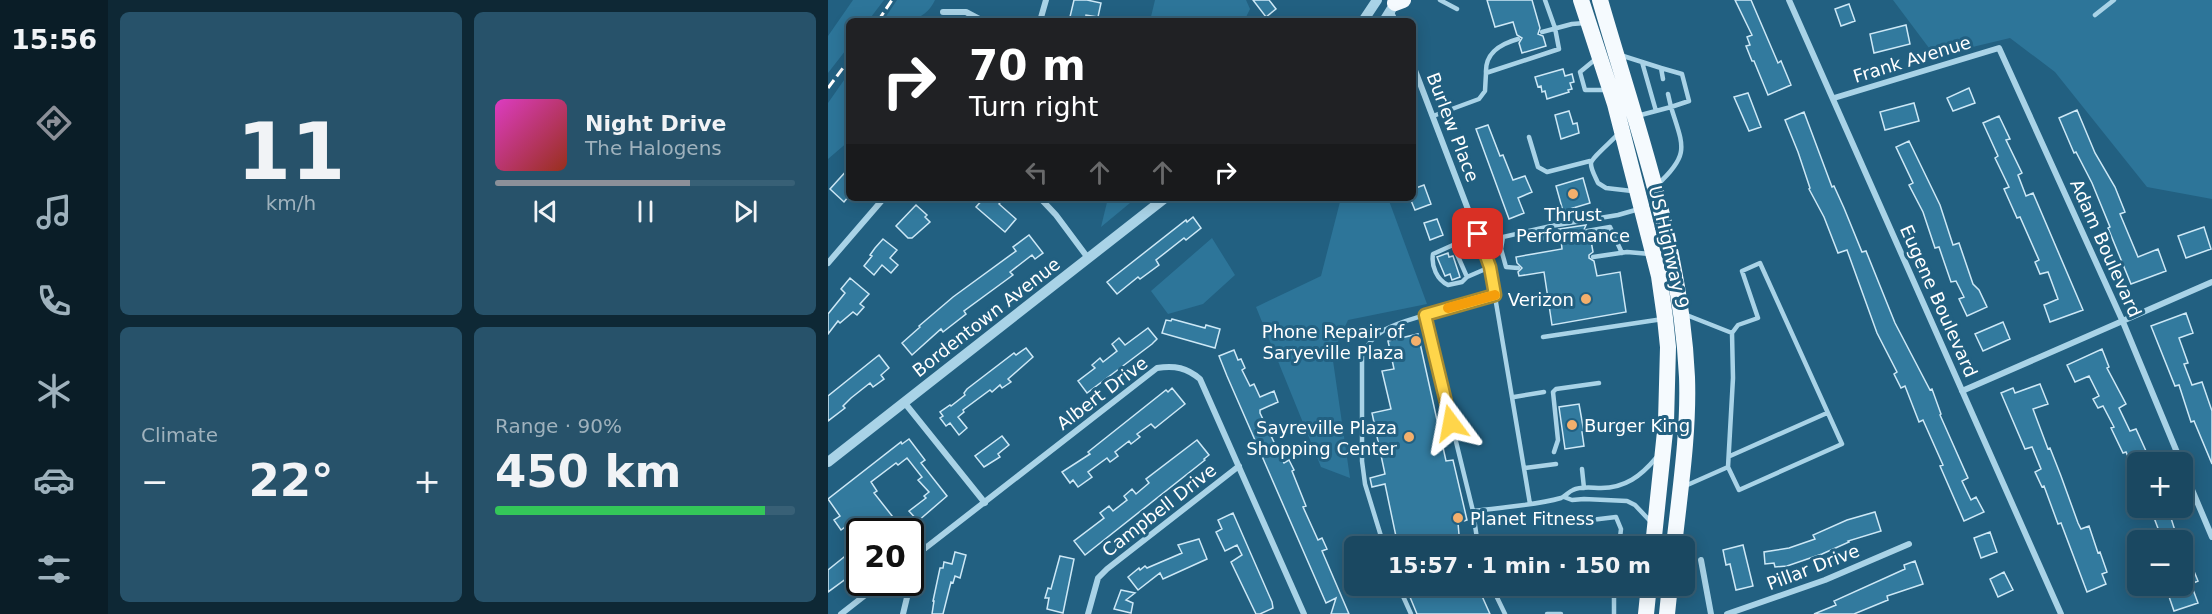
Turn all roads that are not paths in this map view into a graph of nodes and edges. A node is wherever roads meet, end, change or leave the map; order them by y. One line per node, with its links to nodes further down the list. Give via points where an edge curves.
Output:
1 (1046, 0): 13 (street)
2 (1377, 0): 14 (street)
3 (1440, 0): 9 (lane)
4 (1545, 0): 16 (lane)
5 (1581, 0): 15 (highway, US Highway 9)
6 (1600, 0): 20 (highway, US Highway 9)
7 (1789, 0): 28 (street, Eugene Boulevard)
8 (2114, 0): 11 (lane)
9 (1457, 9)
10 (943, 12): 12 (street, via 966,12)
11 (2095, 15)
12 (977, 18)
13 (1041, 18)
14 (1366, 18)
15 (1588, 23): 16 (lane); 20 (highway, US Highway 9)
16 (1555, 28): 17 (lane); 24 (lane, via 1559,49)
17 (1542, 32)
18 (1518, 39): 24 (lane, via 1497,48 1488,57)
19 (1999, 48): 28 (street, Frank Avenue); 61 (street, Adam Boulevard)
20 (1607, 55): 21 (lane); 26 (highway, US Highway 9); 26 (lane, via 1580,72 1585,90); 32 (highway, US Highway 9)
21 (1642, 62): 22 (lane); 30 (lane)
22 (1661, 68): 25 (lane); 29 (lane, via 1682,74 1689,100)
23 (1416, 73): 31 (street, Burlew Place)
24 (1486, 73): 31 (lane, via 1485,91 1479,99)
25 (1663, 79)
26 (1610, 90): 33 (highway, US Highway 9)
27 (1668, 94): 29 (lane)
28 (1834, 98): 65 (street, Eugene Boulevard)
29 (1671, 107): 30 (lane); 36 (lane, via 1683,146 1674,170)
30 (1656, 111): 32 (lane)
31 (1432, 116): 44 (street, Burlew Place)
32 (1634, 117): 36 (highway, US Highway 9)
33 (1621, 131): 35 (lane); 37 (highway, US Highway 9)
34 (1529, 137): 35 (lane, via 1538,167 1547,172)
35 (1590, 162): 37 (lane, via 1598,183 1606,188)
36 (1656, 186): 60 (highway, US Highway 9, via 1673,258)
37 (1637, 192): 41 (highway, US Highway 9)
38 (881, 201): 53 (street)
39 (1043, 201): 52 (street)
40 (1161, 201): 52 (street, Bordentown Avenue)
41 (1642, 208): 42 (lane); 50 (highway, US Highway 9)
42 (1530, 231): 45 (lane, via 1532,240); 46 (lane)
43 (1587, 231): 49 (lane, via 1610,227)
44 (1478, 234): 47 (street, Burlew Place); 48 (lane)
45 (1560, 235)
46 (1503, 237): 47 (lane); 55 (lane, via 1506,267)
47 (1481, 242): 54 (street, Burlew Place)
48 (1454, 245): 56 (lane); 56 (lane, via 1433,254 1438,278 1448,285)
49 (1622, 253): 50 (lane); 51 (lane)
50 (1654, 254): 60 (highway, US Highway 9)
51 (1593, 257)
52 (1088, 258): 68 (street, Bordentown Avenue)
53 (828, 263)
54 (1490, 267): 56 (lane); 58 (lane)
55 (1518, 268)
56 (1467, 277)
57 (2212, 282): 61 (street)
58 (1495, 295): 59 (lane); 67 (lane)
59 (1425, 315): 86 (lane); 89 (lane, via 1379,333 1362,356 1362,461)
60 (1673, 315): 62 (lane); 63 (lane); 70 (highway, US Highway 9); 81 (highway, US Highway 9, via 1687,379)
61 (2123, 322): 65 (street); 72 (street, Adam Boulevard)
62 (1732, 333): 69 (lane, via 1738,325 1758,318 1742,271 1760,263); 73 (lane)
63 (1543, 337)
64 (1599, 383): 71 (lane, via 1553,392 1558,440)
65 (1962, 391): 116 (street, Eugene Boulevard)
66 (1544, 392): 67 (lane)
67 (1514, 397): 78 (lane)
68 (904, 402): 74 (street, Bordentown Avenue); 84 (street)
69 (1827, 413): 73 (lane); 77 (lane, via 1842,444 1739,490)
70 (1662, 451): 80 (lane, via 1634,479 1616,486); 88 (highway, US Highway 9)
71 (1554, 452)
72 (2177, 452)
73 (1730, 456): 77 (lane)
74 (828, 462)
75 (1556, 464): 78 (lane)
76 (1239, 466): 84 (street, Albert Drive, via 1200,379 1187,369 1166,366 1157,368); 106 (street, Campbell Drive, via 1107,569 1098,578); 107 (street, Albert Drive)
77 (1728, 467): 81 (lane)
78 (1525, 468): 85 (lane)
79 (1582, 469): 80 (lane)
80 (1584, 488): 83 (lane, via 1571,490)
81 (1680, 489): 93 (highway, US Highway 9)
82 (2193, 491): 94 (street, Adam Boulevard)
83 (1564, 497): 85 (lane); 88 (lane, via 1627,501)
84 (986, 503): 96 (street, Albert Drive)
85 (1530, 504): 86 (lane)
86 (1473, 511): 90 (lane)
87 (1592, 520): 91 (lane, via 1616,517)
88 (1655, 527): 92 (highway, US Highway 9)
89 (1381, 536)
90 (1477, 536)
91 (1620, 536)
92 (1654, 536)
93 (1675, 536)
94 (2212, 537)
95 (1909, 544): 115 (street, Pillar Drive, via 1825,580)
96 (924, 550)
97 (1701, 560): 114 (street)
98 (864, 596): 104 (street)
99 (907, 596): 105 (street)
100 (1403, 596): 108 (lane)
101 (1496, 596): 109 (lane)
102 (1614, 596): 112 (lane)
103 (1647, 596): 113 (highway)
104 (841, 614)
105 (903, 614)
106 (1088, 614)
107 (1304, 614)
108 (1411, 614)
109 (1505, 614)
110 (1547, 614): 111 (lane)
111 (1561, 614)
112 (1614, 614)
113 (1646, 614)
114 (1711, 614)
115 (1727, 614)
116 (2061, 614)

